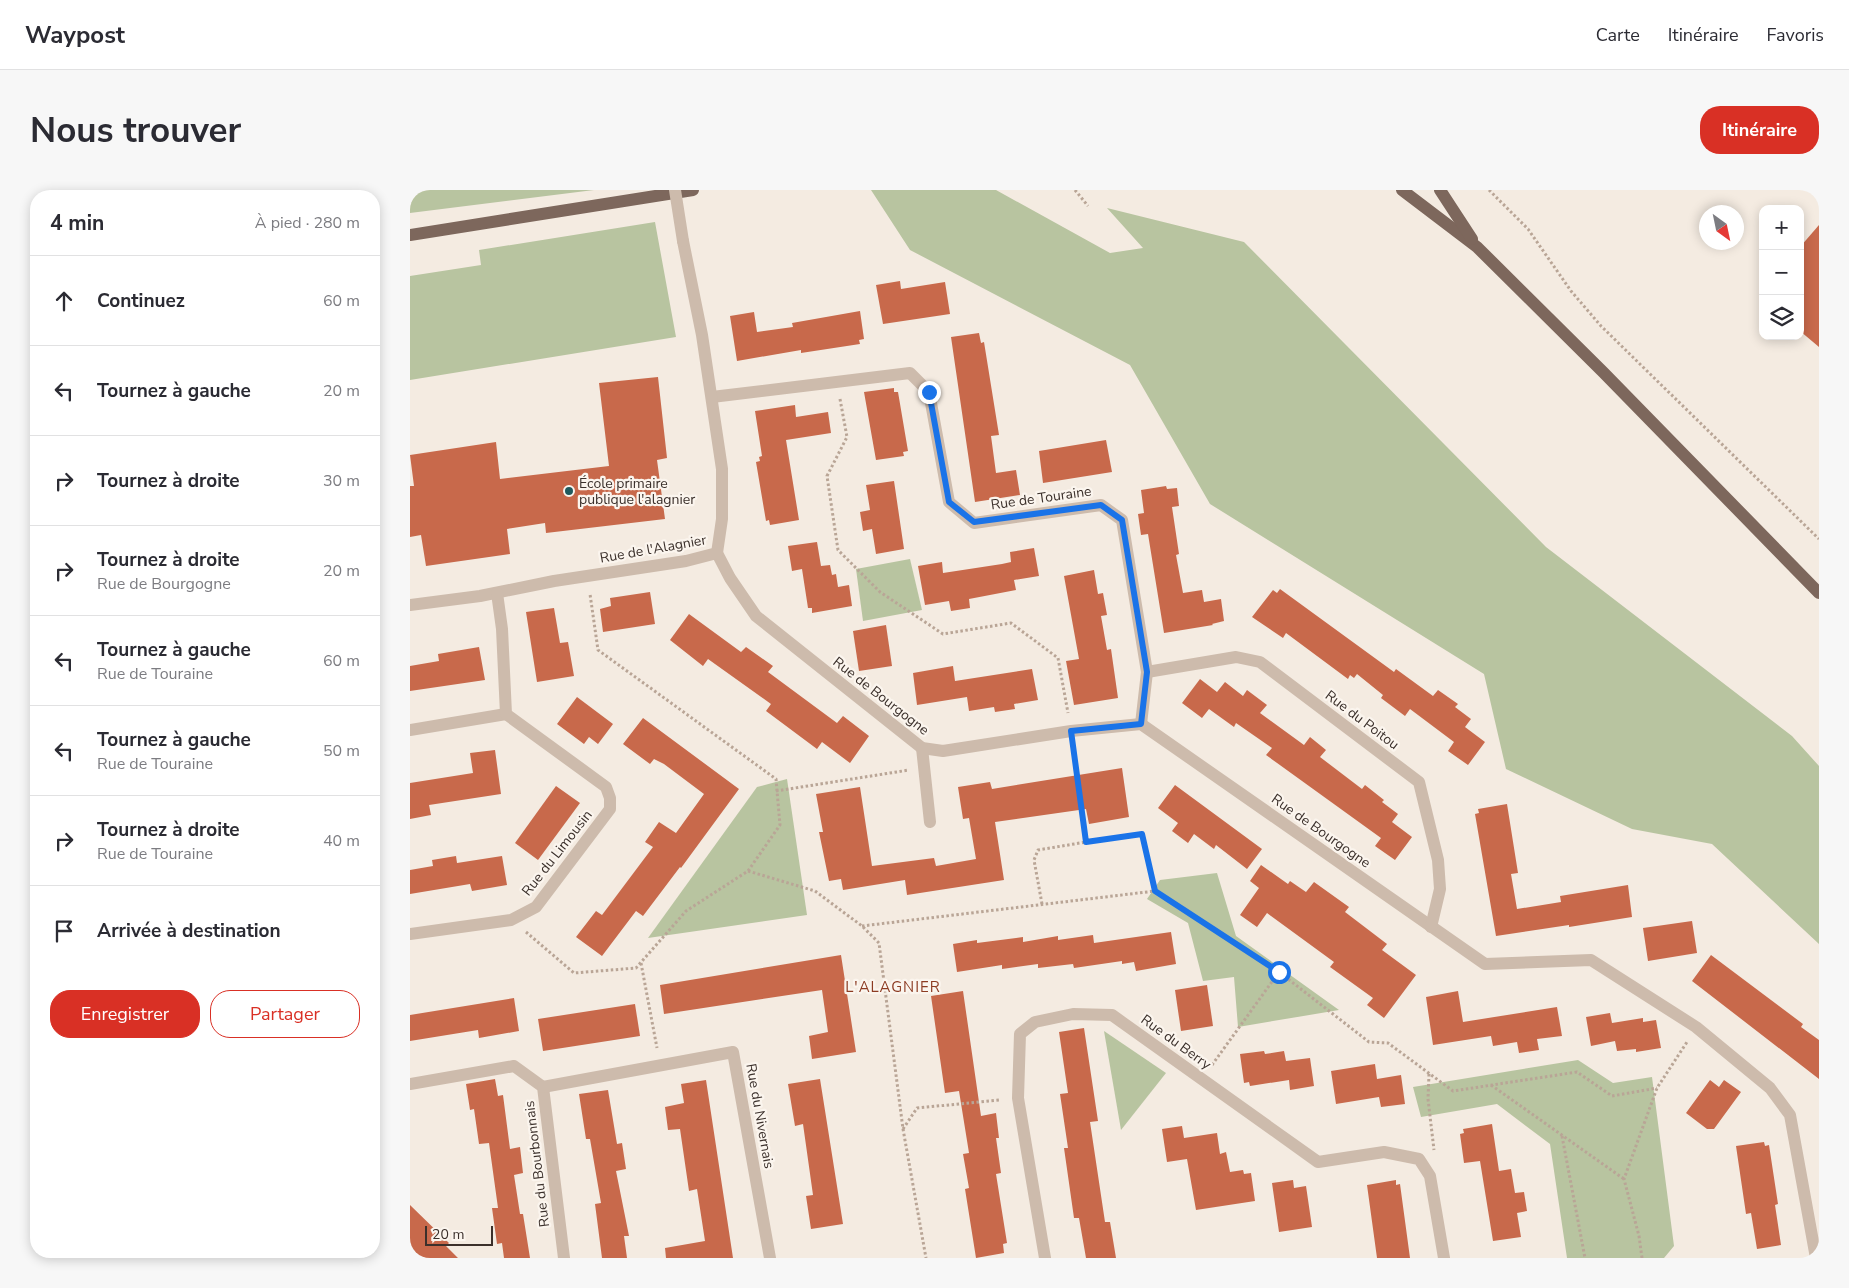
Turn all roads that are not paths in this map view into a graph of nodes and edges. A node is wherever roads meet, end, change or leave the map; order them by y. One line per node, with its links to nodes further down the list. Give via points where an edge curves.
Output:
1 (675, 190): 7 (street, Rue de l'Alagnier, bridge)
2 (692, 190): 5 (main road)
3 (1402, 190): 6 (main road)
4 (1440, 190): 6 (main road)
5 (410, 235)
6 (1477, 247): 10 (main road)
7 (712, 397): 8 (street, Rue de l'Alagnier, via 722,469 722,519); 12 (street, Rue de Touraine, via 910,373 929,392 949,502 974,522 1101,505 1122,520)
8 (717, 553): 9 (street, Rue de l'Alagnier); 16 (street, Rue de Bourgogne, via 756,616)
9 (497, 593): 11 (street, Rue de l'Alagnier); 13 (street)
10 (1819, 593)
11 (410, 605)
12 (1147, 672): 14 (street, Rue de Touraine); 18 (street, Rue du Poitou, via 1236,656 1260,662 1419,782 1438,860 1440,889)
13 (506, 714): 15 (street); 19 (street, Rue du Limousin, via 606,787 610,809 536,907 511,920)
14 (1141, 724): 16 (street, Rue de Bourgogne, via 1071,731 943,751); 18 (street, Rue de Bourgogne)
15 (410, 730)
16 (922, 748): 17 (street)
17 (930, 822)
18 (1431, 926): 26 (street, Rue de Bourgogne, via 1484,964 1591,960 1696,1026 1770,1088 1790,1115)
19 (410, 934)
20 (410, 1084): 21 (street, Rue du Bourbonnais, via 514,1066)
21 (543, 1087): 22 (street, Rue du Bourbonnais); 23 (street, Rue du Nivernais, via 734,1052)
22 (564, 1258)
23 (770, 1258)
24 (1045, 1258): 25 (street, Rue du Berry, via 1018,1098 1020,1034 1034,1022 1073,1014 1112,1015 1318,1162 1384,1152 1419,1160 1430,1176)
25 (1444, 1258)
26 (1816, 1258)

